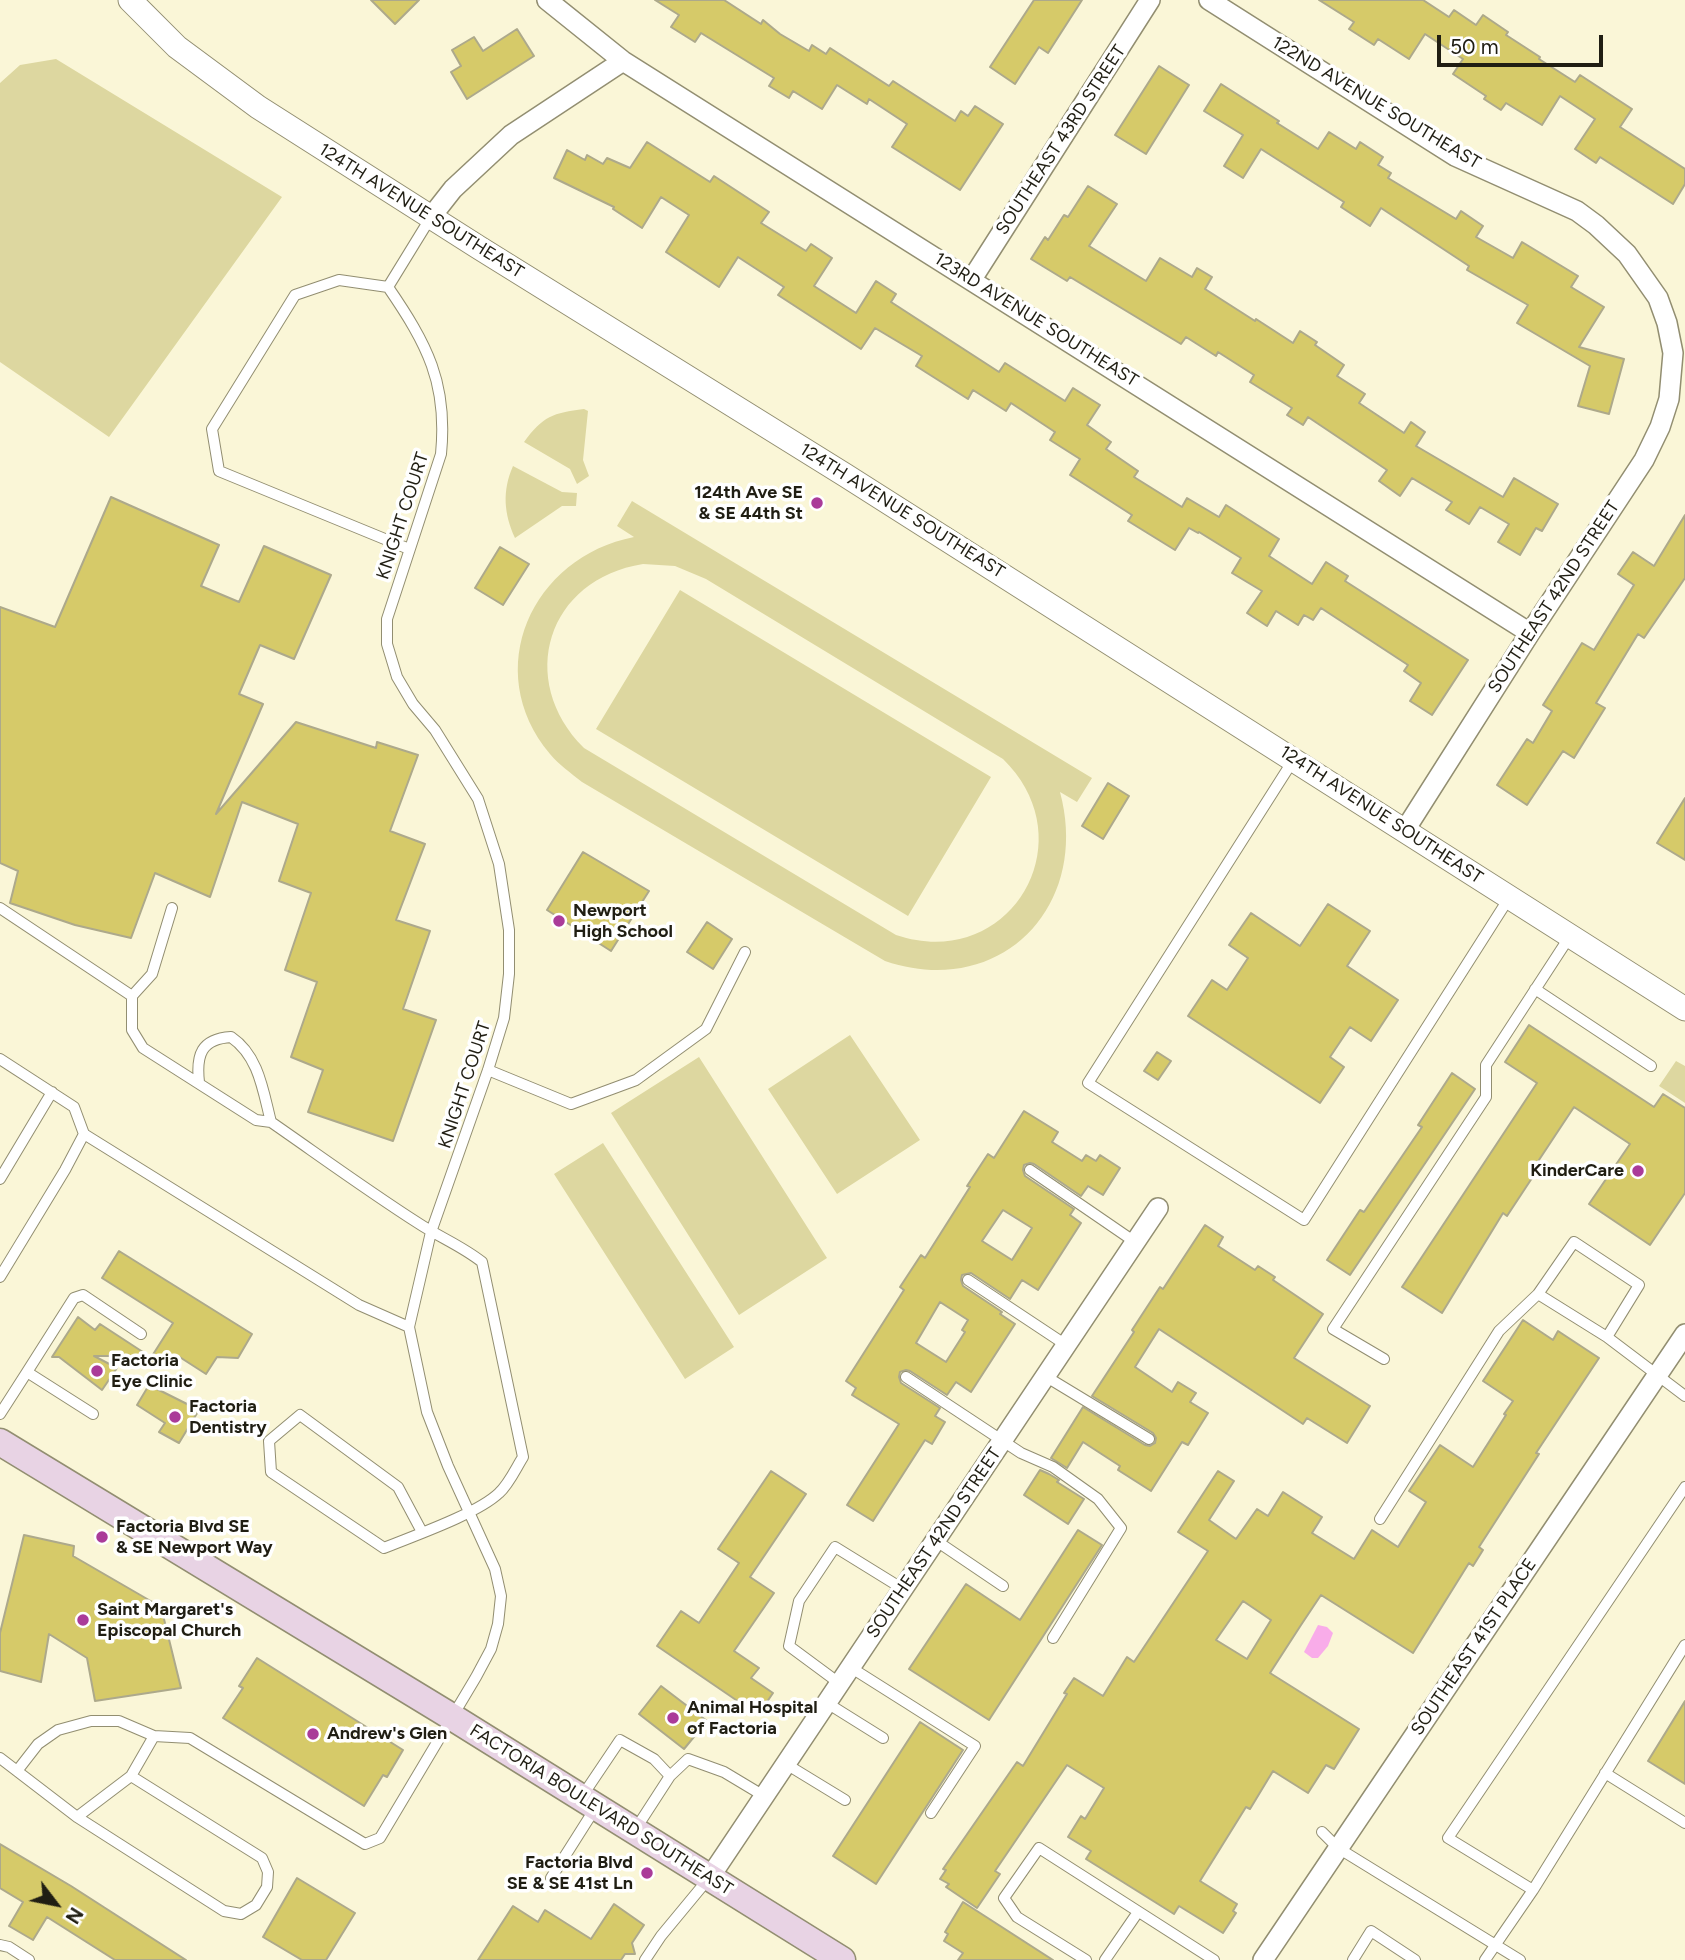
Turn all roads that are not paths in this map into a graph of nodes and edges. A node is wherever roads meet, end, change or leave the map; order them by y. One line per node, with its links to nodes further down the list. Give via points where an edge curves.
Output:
1 (130, 0): 6 (street, 124TH AVENUE SOUTHEAST, via 213,75)
2 (547, 0): 5 (street, 123RD AVENUE SOUTHEAST)
3 (1150, 0): 7 (street, SOUTHEAST 43RD STREET)
4 (1209, 0): 9 (street, 122ND AVENUE SOUTHEAST, via 1455,156 1547,196 1596,225 1627,254 1658,298)
5 (623, 61): 6 (street, via 511,135 453,189); 7 (street, 123RD AVENUE SOUTHEAST)
6 (432, 218): 8 (lane); 12 (street, 124TH AVENUE SOUTHEAST)
7 (972, 279): 11 (street, 123RD AVENUE SOUTHEAST)
8 (388, 286): 10 (lane, KNIGHT COURT, via 418,331 435,370 443,430 441,454); 10 (lane, via 339,280 295,295 212,429 219,471)
9 (1673, 353): 11 (street, SOUTHEAST 42ND STREET, via 1669,399 1649,449)
10 (410, 549): 24 (lane, KNIGHT COURT, via 387,619 387,644 397,677 478,800 499,864 506,904 509,974 503,1018)
11 (1530, 633): 13 (street, SOUTHEAST 42ND STREET)
12 (1294, 759): 13 (street, 124TH AVENUE SOUTHEAST); 14 (lane, via 1088,1083 1304,1220)
13 (1405, 830): 14 (street, 124TH AVENUE SOUTHEAST)
14 (1509, 897): 17 (street, 124TH AVENUE SOUTHEAST)
15 (0, 908): 20 (lane)
16 (172, 908): 20 (lane, via 152,974)
17 (1570, 936): 19 (lane); 21 (street, 124TH AVENUE SOUTHEAST)
18 (745, 952): 24 (lane, via 706,1029 636,1080 571,1104)
19 (1535, 989): 23 (lane); 42 (lane, via 1486,1065 1486,1097 1333,1329)
20 (132, 996): 25 (lane, via 132,1030 143,1048)
21 (1685, 1009)
22 (0, 1059): 26 (lane)
23 (1651, 1066)
24 (488, 1070): 32 (lane, KNIGHT COURT)
25 (199, 1082): 27 (lane, via 257,1120); 27 (lane, via 197,1068 208,1042 231,1037 250,1054)
26 (52, 1091): 28 (lane, via 74,1107); 30 (lane)
27 (271, 1122): 32 (lane)
28 (84, 1134): 34 (lane); 37 (lane, via 359,1305)
29 (1030, 1170): 33 (lane)
30 (0, 1179)
31 (1158, 1208): 33 (street, SOUTHEAST 42ND STREET)
32 (431, 1232): 37 (lane, KNIGHT COURT); 54 (lane, via 482,1262 523,1457 499,1493)
33 (1135, 1242): 41 (street, SOUTHEAST 42ND STREET)
34 (0, 1277)
35 (968, 1280): 41 (lane)
36 (1538, 1294): 40 (lane); 40 (lane, via 1574,1242 1639,1285); 55 (lane, via 1499,1331)
37 (410, 1327): 54 (lane, KNIGHT COURT, via 427,1412)
38 (141, 1334): 43 (lane, via 83,1295 74,1298)
39 (1685, 1334): 44 (street, SOUTHEAST 41ST PLACE)
40 (1606, 1337): 44 (lane)
41 (1066, 1345): 45 (street, SOUTHEAST 42ND STREET)
42 (1384, 1359)
43 (27, 1372): 48 (lane); 49 (lane)
44 (1658, 1374): 47 (lane); 82 (street, SOUTHEAST 41ST PLACE)
45 (1045, 1376): 50 (lane); 51 (street, SOUTHEAST 42ND STREET)
46 (906, 1377): 51 (lane)
47 (1685, 1396)
48 (0, 1414)
49 (93, 1414)
50 (1149, 1439)
51 (1002, 1441): 57 (street, SOUTHEAST 42ND STREET); 60 (lane, via 1053,1467 1098,1499 1121,1528)
52 (0, 1442): 65 (main road, FACTORIA BOULEVARD SOUTHEAST)
53 (1685, 1487): 85 (lane, via 1448,1838)
54 (469, 1511): 56 (lane); 65 (lane, KNIGHT COURT, via 495,1569 501,1596 491,1648)
55 (1380, 1519)
56 (422, 1532): 56 (lane, via 398,1487 300,1415 269,1441 271,1472 384,1548)
57 (935, 1540): 58 (lane); 59 (street, SOUTHEAST 42ND STREET)
58 (1003, 1586)
59 (903, 1589): 62 (street, SOUTHEAST 42ND STREET); 63 (lane, via 835,1548 799,1601 789,1646)
60 (1053, 1638)
61 (1685, 1645): 71 (lane)
62 (850, 1667): 63 (street, SOUTHEAST 42ND STREET); 77 (lane, via 975,1746)
63 (839, 1684): 64 (street, SOUTHEAST 42ND STREET)
64 (827, 1703): 67 (lane); 69 (street, SOUTHEAST 42ND STREET)
65 (452, 1717): 66 (lane, KNIGHT COURT, via 380,1838 365,1844 190,1738); 76 (main road, FACTORIA BOULEVARD SOUTHEAST)
66 (154, 1736): 70 (lane, via 120,1721 92,1721 58,1730 38,1744); 72 (lane)
67 (883, 1738)
68 (0, 1758): 70 (lane)
69 (786, 1764): 74 (street, SOUTHEAST 42ND STREET); 75 (lane)
70 (17, 1771): 78 (lane)
71 (1605, 1773): 79 (lane); 85 (lane)
72 (131, 1776): 78 (lane); 78 (lane, via 262,1858 268,1872 267,1887 256,1905 241,1914 224,1911)
73 (670, 1776): 74 (lane, via 688,1759 724,1772); 76 (lane, via 654,1759 620,1740); 80 (lane)
74 (764, 1796): 83 (street, SOUTHEAST 42ND STREET)
75 (845, 1800)
76 (589, 1802): 80 (main road, FACTORIA BOULEVARD SOUTHEAST); 84 (lane)
77 (931, 1813)
78 (77, 1817)
79 (1685, 1823)
80 (635, 1831): 83 (main road, FACTORIA BOULEVARD SOUTHEAST)
81 (1322, 1832): 82 (lane)
82 (1338, 1848): 88 (lane); 95 (street, SOUTHEAST 41ST PLACE)
83 (710, 1877): 90 (lane); 91 (main road, FACTORIA BOULEVARD SOUTHEAST)
84 (551, 1878)
85 (1533, 1890): 88 (lane)
86 (1139, 1912): 92 (lane, via 1039,1848 1004,1898 1017,1917); 93 (lane); 94 (lane)
87 (0, 1945): 89 (lane)
88 (1496, 1945): 98 (lane); 99 (lane)
89 (29, 1960)
90 (645, 1960)
91 (842, 1960)
92 (1086, 1960)
93 (1105, 1960)
94 (1213, 1960)
95 (1262, 1960)
96 (1353, 1960): 97 (lane, via 1371,1931)
97 (1415, 1960)
98 (1485, 1960)
99 (1520, 1960)

